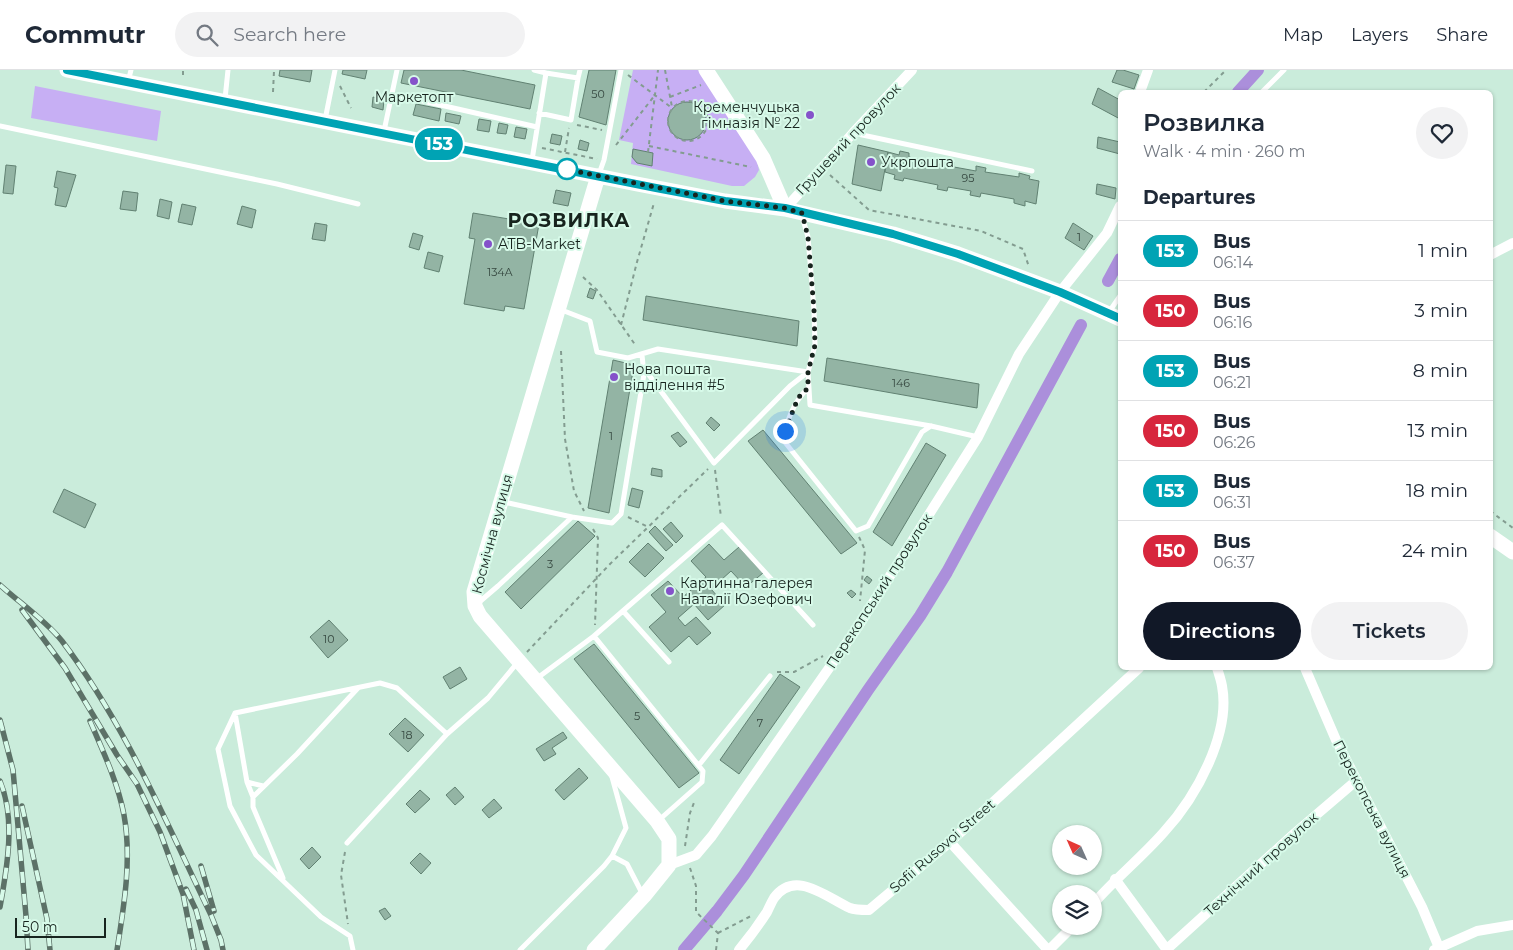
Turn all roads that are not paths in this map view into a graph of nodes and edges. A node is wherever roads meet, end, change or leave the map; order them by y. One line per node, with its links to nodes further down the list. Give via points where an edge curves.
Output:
1 (67, 70): 12 (main road)
2 (228, 70): 18 (lane)
3 (395, 70): 17 (lane)
4 (534, 70): 11 (lane)
5 (580, 70): 14 (lane)
6 (622, 70): 28 (lane)
7 (912, 70): 24 (street, Грушевий провулок)
8 (1148, 70): 15 (street)
9 (1284, 70): 16 (lane)
10 (335, 72): 20 (lane)
11 (546, 73): 14 (lane); 19 (lane)
12 (129, 76): 18 (main road)
13 (707, 76): 27 (main road, via 763,158)
14 (578, 78): 19 (lane, via 570,120)
15 (1141, 90)
16 (1264, 90)
17 (392, 92): 22 (lane); 23 (lane)
18 (225, 101): 20 (main road)
19 (539, 113): 22 (lane)
20 (325, 120): 23 (main road)
21 (0, 126): 30 (lane)
22 (537, 127): 25 (lane)
23 (384, 132): 25 (main road)
24 (853, 133): 26 (lane); 31 (street, Грушевий провулок)
25 (531, 162): 28 (main road)
26 (1032, 171)
27 (771, 175): 29 (main road, via 769,190 760,199); 31 (main road)
28 (598, 176): 29 (main road); 37 (main road, Космічна вулиця)
29 (745, 203): 31 (main road)
30 (358, 204)
31 (785, 208): 33 (main road)
32 (1118, 210): 36 (street, Перекопський провулок, via 1107,233)
33 (802, 213): 36 (main road, via 893,234); 41 (lane, via 808,237 814,310 815,345)
34 (1513, 243): 35 (street)
35 (1493, 253)
36 (1060, 292): 38 (main road); 44 (street, Перекопський провулок, via 1019,354)
37 (559, 309): 39 (lane, via 590,321 597,352 628,358); 45 (main road, Космічна вулиця)
38 (1116, 317)
39 (642, 355): 40 (lane); 41 (lane, via 658,349)
40 (643, 367): 41 (lane, via 714,463); 46 (lane, via 621,514 612,522)
41 (808, 372): 42 (lane)
42 (808, 388): 43 (lane, via 810,405); 43 (lane, via 798,398 784,442 856,531 868,526 922,432)
43 (931, 426): 44 (lane)
44 (978, 437): 73 (street, Перекопський провулок, via 838,655 712,836 696,855)
45 (500, 501): 46 (lane); 49 (main road, Космічна вулиця, via 474,592)
46 (572, 517): 49 (lane)
47 (1493, 538): 48 (main road)
48 (1513, 552)
49 (475, 606): 53 (main road, Космічна вулиця)
50 (623, 611): 51 (lane, via 722,525); 52 (lane); 54 (lane)
51 (813, 625)
52 (594, 636): 59 (lane); 63 (lane)
53 (518, 660): 59 (main road, Космічна вулиця); 62 (lane, via 488,698)
54 (669, 662)
55 (1137, 670): 70 (street, Sofii Rusovoi Street)
56 (1218, 670): 74 (street, via 1223,687 1222,718 1212,760 1186,804 1164,832)
57 (1306, 670): 65 (street, Перекопська вулиця)
58 (770, 676): 63 (lane)
59 (536, 680): 64 (main road, Космічна вулиця)
60 (358, 688): 61 (lane); 62 (lane, via 380,683 397,688); 67 (lane, via 297,754)
61 (235, 713): 66 (lane); 75 (lane, via 218,749 230,806 256,855)
62 (447, 734): 71 (lane)
63 (699, 765): 69 (lane, via 703,771 702,782)
64 (610, 767): 69 (main road, Космічна вулиця); 72 (lane, via 626,828)
65 (1357, 780): 80 (street, Перекопська вулиця, via 1422,907); 86 (street, Технічний провулок)
66 (247, 782): 67 (lane); 68 (lane)
67 (262, 786): 68 (lane)
68 (253, 797): 75 (lane, via 253,807)
69 (657, 822): 73 (main road, Космічна вулиця, via 669,839)
70 (950, 842): 84 (street, Sofii Rusovoi Street, via 869,910 851,908 799,884 785,888 773,899 756,930); 85 (street)
71 (347, 843)
72 (612, 856): 77 (lane, via 627,864); 82 (lane)
73 (669, 865): 77 (main road)
74 (1115, 879): 76 (street); 86 (street)
75 (285, 881): 81 (lane, via 321,917 350,936)
76 (1102, 894)
77 (644, 896): 83 (main road)
78 (1513, 925): 80 (street, via 1478,931)
79 (1064, 935): 85 (street)
80 (1438, 949)
81 (353, 950)
82 (520, 950)
83 (594, 950)
84 (739, 950)
85 (1049, 950)
86 (1167, 950)

